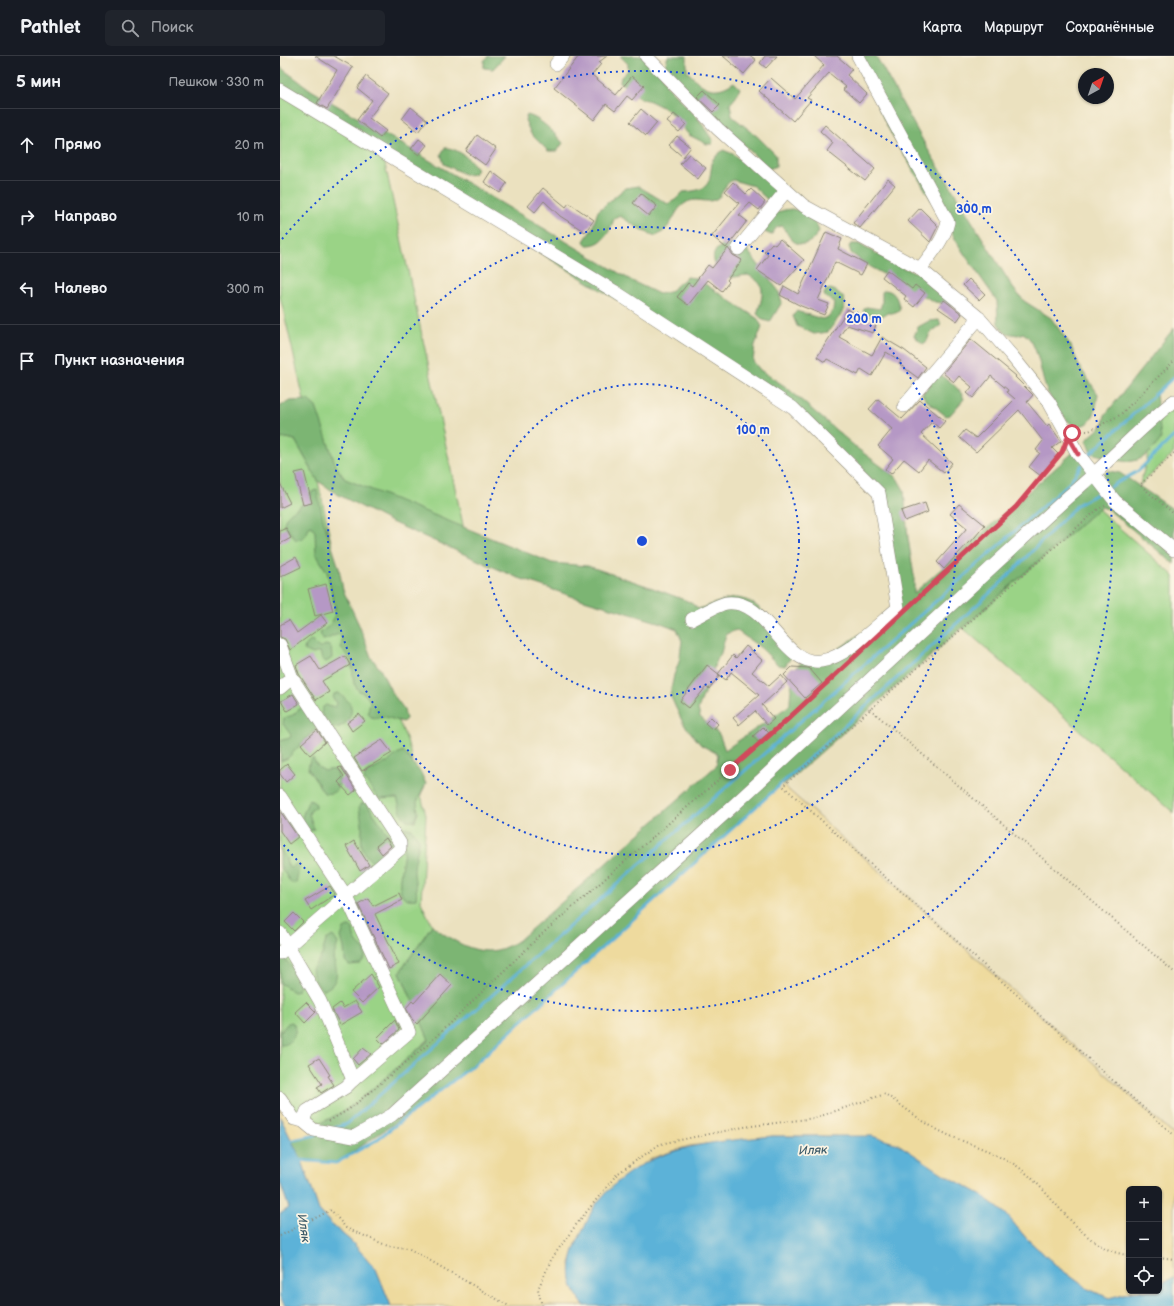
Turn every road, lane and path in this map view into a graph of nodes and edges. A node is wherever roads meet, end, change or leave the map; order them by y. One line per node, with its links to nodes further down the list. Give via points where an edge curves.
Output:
1 (646, 56): 6 (street, via 718,129)
2 (848, 56): 4 (street)
3 (858, 56): 4 (street)
4 (864, 69): 8 (street, via 948,222 943,237)
5 (280, 90): 20 (street, via 614,291 793,408 879,493 898,608 842,653 821,661 805,660 794,653 759,615 742,604 726,603)
6 (786, 191): 7 (street); 8 (street, via 804,206)
7 (738, 249)
8 (920, 268): 9 (street)
9 (979, 318): 12 (street); 13 (street, via 1049,402)
10 (1174, 361): 13 (path, via 1120,415 1089,431)
11 (1174, 400): 15 (street)
12 (904, 406)
13 (1070, 435): 15 (street, via 1078,454); 19 (path, via 1062,452 1016,507)
14 (1174, 454): 17 (path, via 1140,485)
15 (1094, 475): 16 (street); 34 (street, via 392,1115 354,1137)
16 (1113, 498): 18 (street); 25 (path)
17 (1174, 514)
18 (1174, 550)
19 (908, 607)
20 (692, 619)
21 (280, 645): 23 (street)
22 (845, 665): 34 (path, via 789,718 542,934 427,1045 348,1110)
23 (292, 678): 24 (street); 27 (street, via 400,843 400,849)
24 (280, 688)
25 (870, 710): 30 (path); 35 (path, via 783,786)
26 (280, 796): 27 (street)
27 (346, 896): 29 (street); 31 (street, via 409,1032)
28 (280, 933): 29 (street)
29 (284, 949): 31 (street, via 320,1001)
30 (1174, 972)
31 (353, 1080): 33 (street, via 307,1111)
32 (280, 1098): 33 (street, via 294,1119)
33 (304, 1121): 34 (street)
34 (318, 1130)
35 (1174, 1134)
36 (280, 1236): 40 (path, via 331,1210 346,1228 388,1246 408,1248)
37 (1126, 1255): 41 (path, via 1100,1246 1073,1223 1021,1169 942,1132 885,1094 814,1118 744,1126 660,1144 617,1174 576,1225 552,1258 538,1289)
38 (1162, 1257): 39 (path)
39 (1174, 1259)
40 (509, 1306)
41 (542, 1306)

